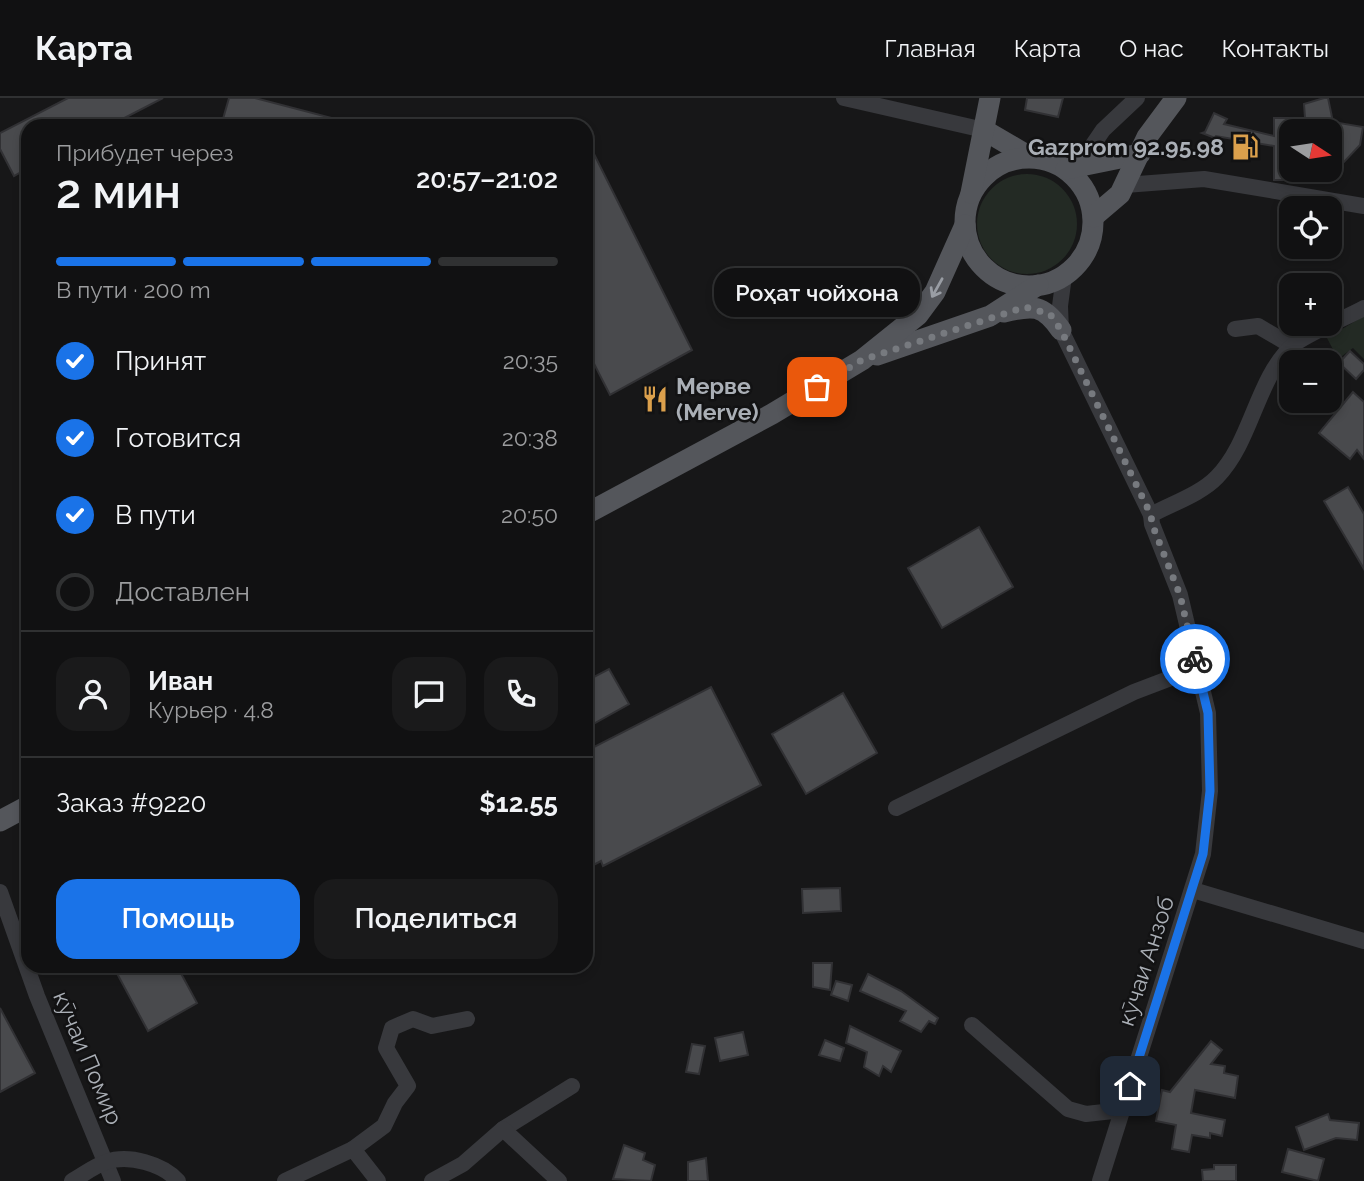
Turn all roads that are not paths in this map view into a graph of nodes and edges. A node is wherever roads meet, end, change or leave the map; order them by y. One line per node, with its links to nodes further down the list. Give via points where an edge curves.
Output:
1 (844, 98): 5 (street)
2 (990, 98): 5 (main road)
3 (1137, 98): 8 (street)
4 (1176, 98): 6 (main road)
5 (984, 130): 7 (main road); 10 (main road)
6 (1143, 145): 8 (main road); 9 (main road)
7 (1030, 157): 8 (main road); 10 (main road, via 995,167)
8 (1072, 169): 12 (main road)
9 (1125, 185): 11 (street, via 1204,179); 12 (main road)
10 (970, 196): 13 (main road)
11 (1364, 206)
12 (1093, 217): 14 (main road, via 1086,250)
13 (965, 225): 15 (main road, via 972,251 988,271 1012,284); 21 (main road, one-way to 21, via 935,292 918,316)
14 (1064, 276): 15 (main road); 19 (street)
15 (1038, 285): 17 (main road)
16 (1364, 308): 20 (street)
17 (990, 316): 19 (main road, via 1025,307 1040,309 1050,314); 21 (main road)
18 (1235, 329): 20 (street, via 1258,326)
19 (1061, 330): 23 (street, кӯчаи Анзоб)
20 (1292, 346): 23 (street, via 1262,391 1253,418 1215,480)
21 (862, 360): 22 (main road)
22 (593, 510)
23 (1151, 515): 24 (street, кӯчаи Анзоб, via 1180,595)
24 (1197, 667): 25 (street, via 1135,692); 28 (street, кӯчаи Анзоб, via 1208,713 1210,791 1203,854)
25 (895, 808)
26 (21, 810): 27 (main road)
27 (0, 821)
28 (1193, 890): 30 (street); 36 (street, кӯчаи Анзоб)
29 (0, 892): 31 (street, кӯчаи Помир)
30 (1364, 941)
31 (21, 951)
32 (29, 973): 39 (street, кӯчаи Помир)
33 (467, 1019): 38 (street, via 432,1026 413,1019 392,1028 386,1048 408,1086 384,1126)
34 (972, 1025): 36 (street, via 1068,1109 1086,1114)
35 (572, 1086): 37 (street)
36 (1122, 1110): 47 (street, кӯчаи Анзоб)
37 (503, 1129): 45 (street, via 463,1164); 46 (street)
38 (353, 1149): 43 (street); 44 (street)
39 (108, 1161): 40 (street); 41 (street, кӯчаи Помир); 42 (street, кӯчаи Помир, via 139,1161 170,1171)
40 (72, 1181)
41 (113, 1181)
42 (178, 1181)
43 (285, 1181)
44 (378, 1181)
45 (432, 1181)
46 (559, 1181)
47 (1100, 1181)

